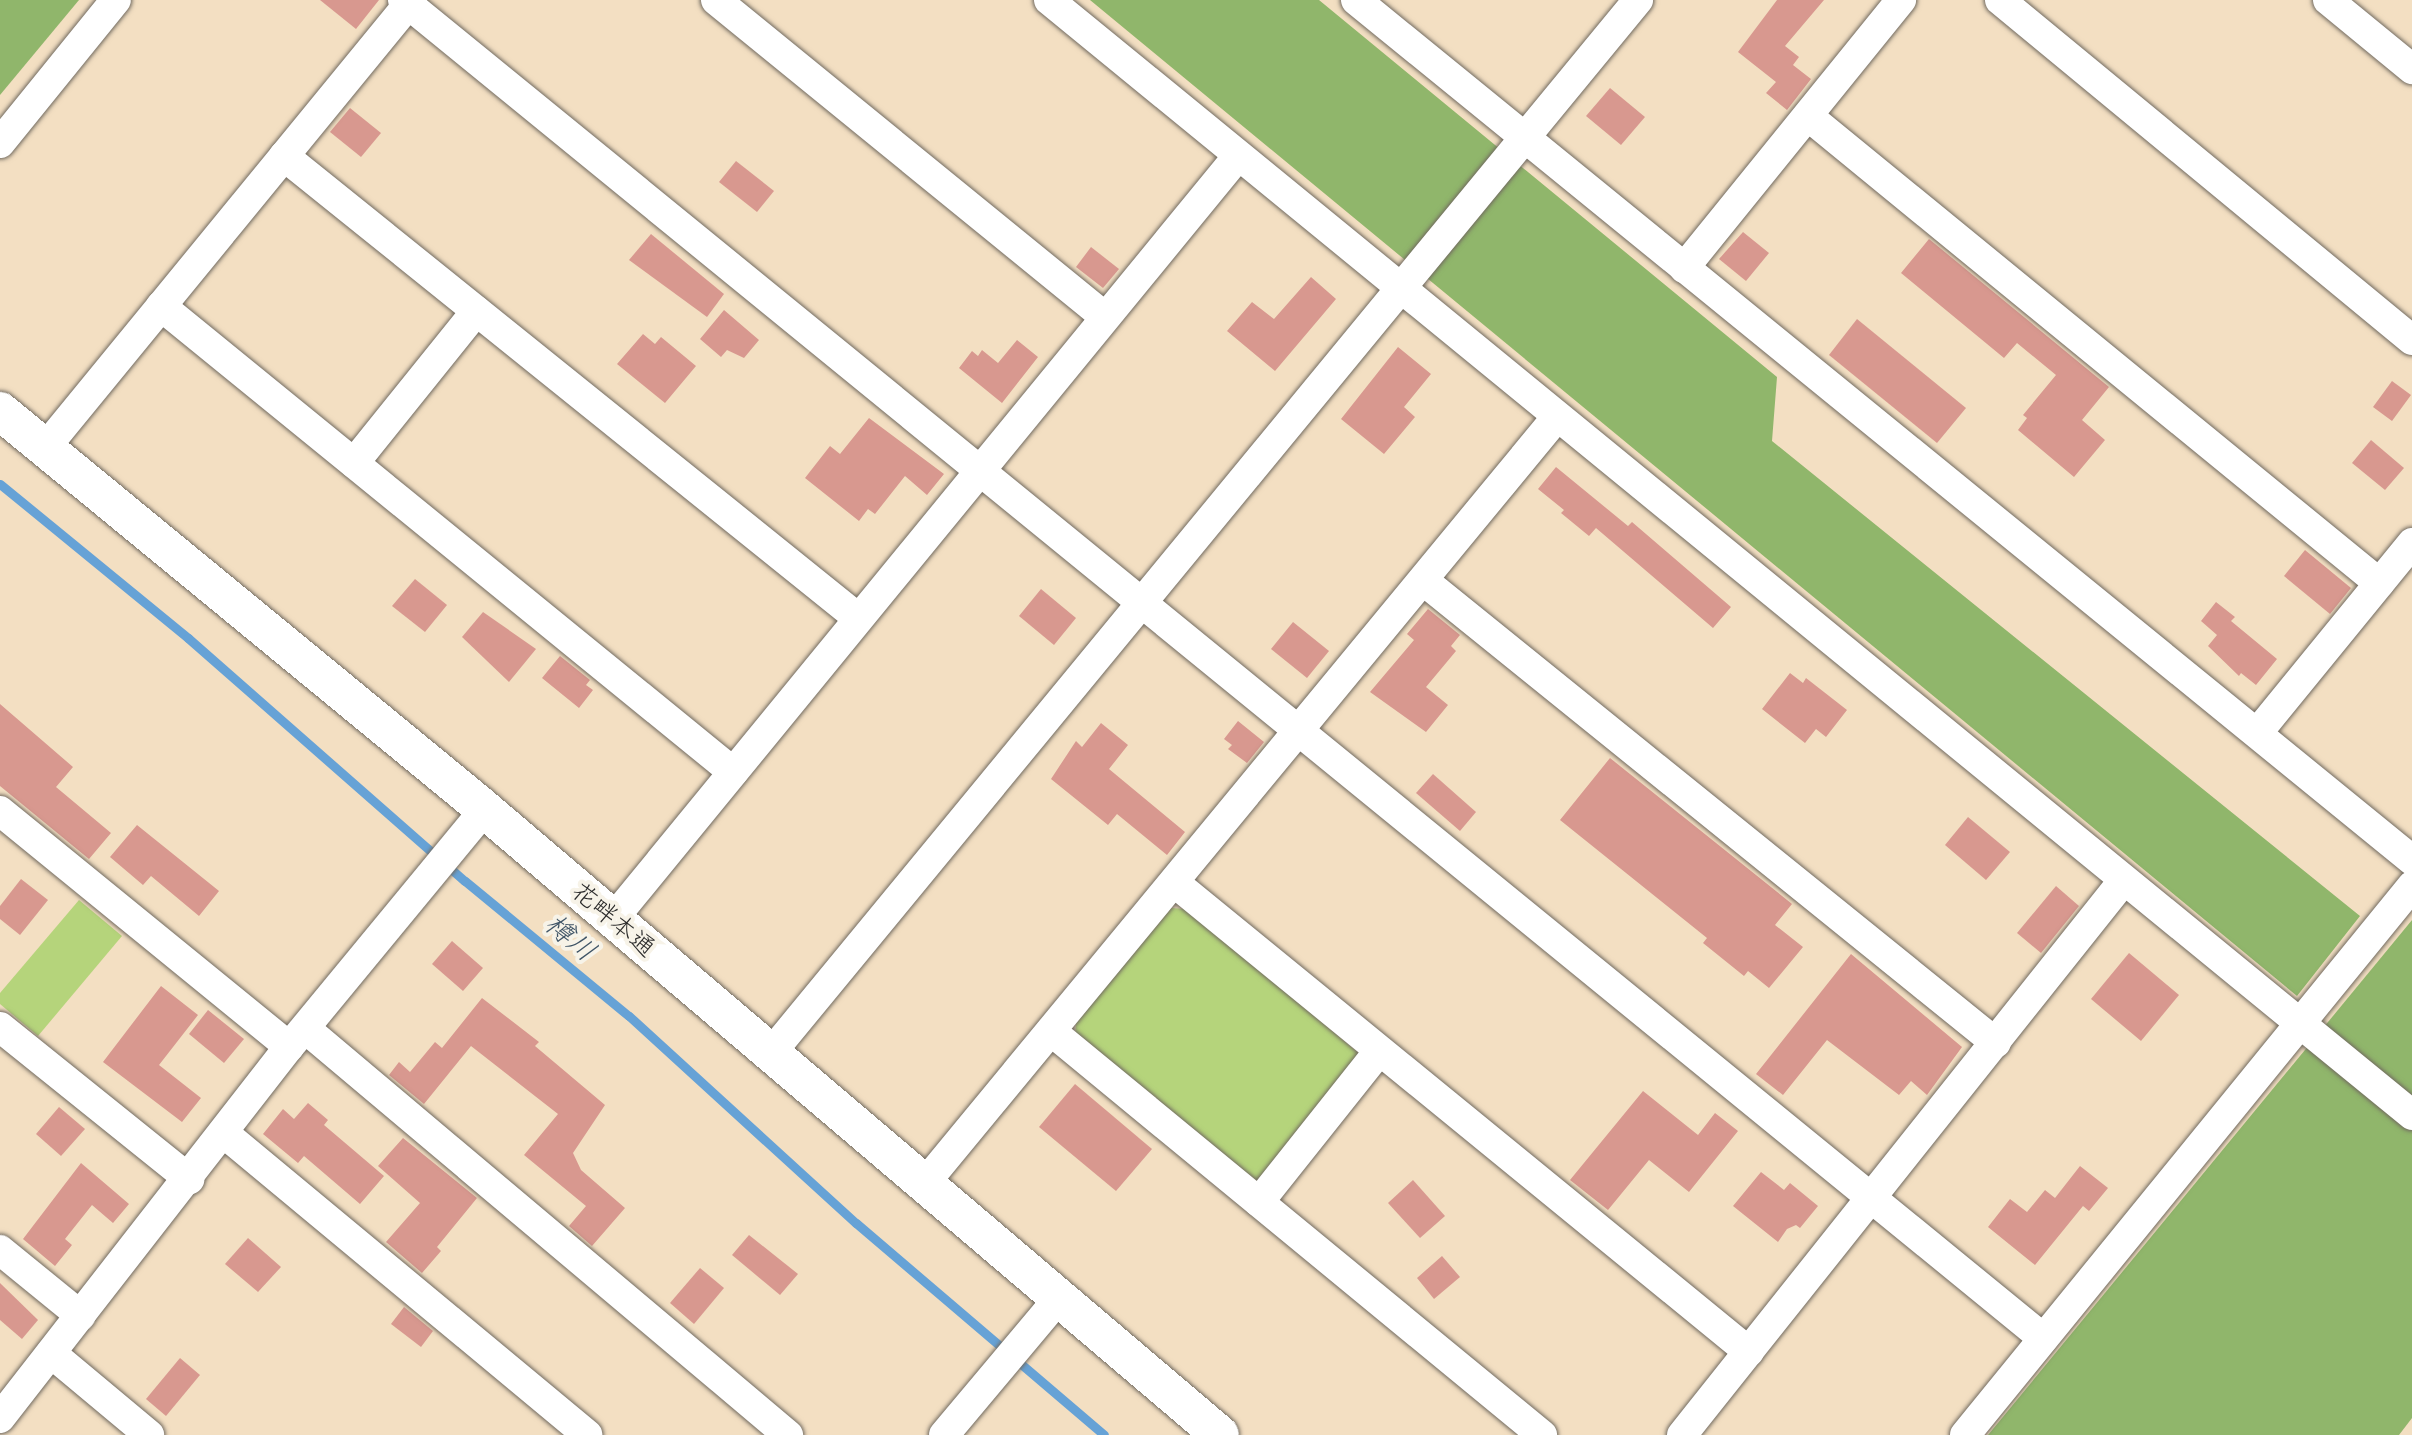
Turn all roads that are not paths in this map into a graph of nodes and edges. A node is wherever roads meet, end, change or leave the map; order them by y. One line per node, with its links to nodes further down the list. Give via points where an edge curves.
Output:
1 (116, 0): 13 (street)
2 (716, 0): 20 (street)
3 (1049, 0): 15 (street)
4 (1356, 0): 12 (street)
5 (1638, 0): 12 (street)
6 (1901, 0): 11 (street)
7 (2000, 0): 21 (street)
8 (2328, 0): 10 (street)
9 (408, 2): 14 (street); 26 (street)
10 (2412, 69)
11 (1808, 116): 16 (street); 29 (street)
12 (1524, 139): 16 (street); 17 (street)
13 (0, 143)
14 (284, 156): 18 (street); 19 (street)
15 (1238, 156): 17 (street); 20 (street)
16 (1684, 268): 33 (street)
17 (1401, 290): 23 (street); 30 (street)
18 (162, 306): 24 (street); 25 (street)
19 (476, 310): 25 (street); 31 (street)
20 (1105, 317): 26 (street)
21 (2412, 340)
22 (0, 411): 24 (street, 花畔本通)
23 (1556, 418): 28 (street); 38 (street)
24 (45, 448): 35 (street, 花畔本通)
25 (354, 464): 34 (street)
26 (978, 469): 30 (street); 31 (street)
27 (2412, 543): 29 (street)
28 (1424, 581): 32 (street); 46 (street)
29 (2379, 583): 33 (street)
30 (1140, 601): 32 (street); 48 (street)
31 (858, 618): 34 (street)
32 (1301, 732): 39 (street); 53 (street)
33 (2258, 732): 37 (street)
34 (732, 772): 41 (street)
35 (485, 810): 41 (street, 花畔本通); 45 (street)
36 (0, 811): 45 (street)
37 (2412, 860)
38 (2123, 881): 42 (street); 46 (street)
39 (1175, 884): 44 (street); 47 (street)
40 (2412, 886): 42 (street)
41 (614, 918): 48 (street, 花畔本通)
42 (2299, 1024): 49 (street); 58 (street)
43 (0, 1027): 51 (street)
44 (1051, 1031): 52 (street); 54 (street)
45 (298, 1039): 50 (street); 64 (street)
46 (1996, 1043): 53 (street)
47 (1379, 1051): 54 (street); 59 (street)
48 (771, 1053): 52 (street, 花畔本通)
49 (2412, 1116)
50 (225, 1134): 51 (street); 63 (street)
51 (189, 1179): 57 (street)
52 (924, 1184): 56 (street, 花畔本通)
53 (1873, 1199): 58 (street); 59 (street)
54 (1260, 1202): 67 (street)
55 (0, 1250): 57 (street)
56 (1048, 1311): 65 (street); 66 (street, 花畔本通)
57 (81, 1316): 60 (street)
58 (2043, 1338): 69 (street)
59 (1749, 1352): 68 (street)
60 (51, 1354): 61 (street); 62 (street)
61 (0, 1418)
62 (148, 1435)
63 (587, 1435)
64 (788, 1435)
65 (944, 1435)
66 (1220, 1435)
67 (1542, 1435)
68 (1682, 1435)
69 (1965, 1435)

